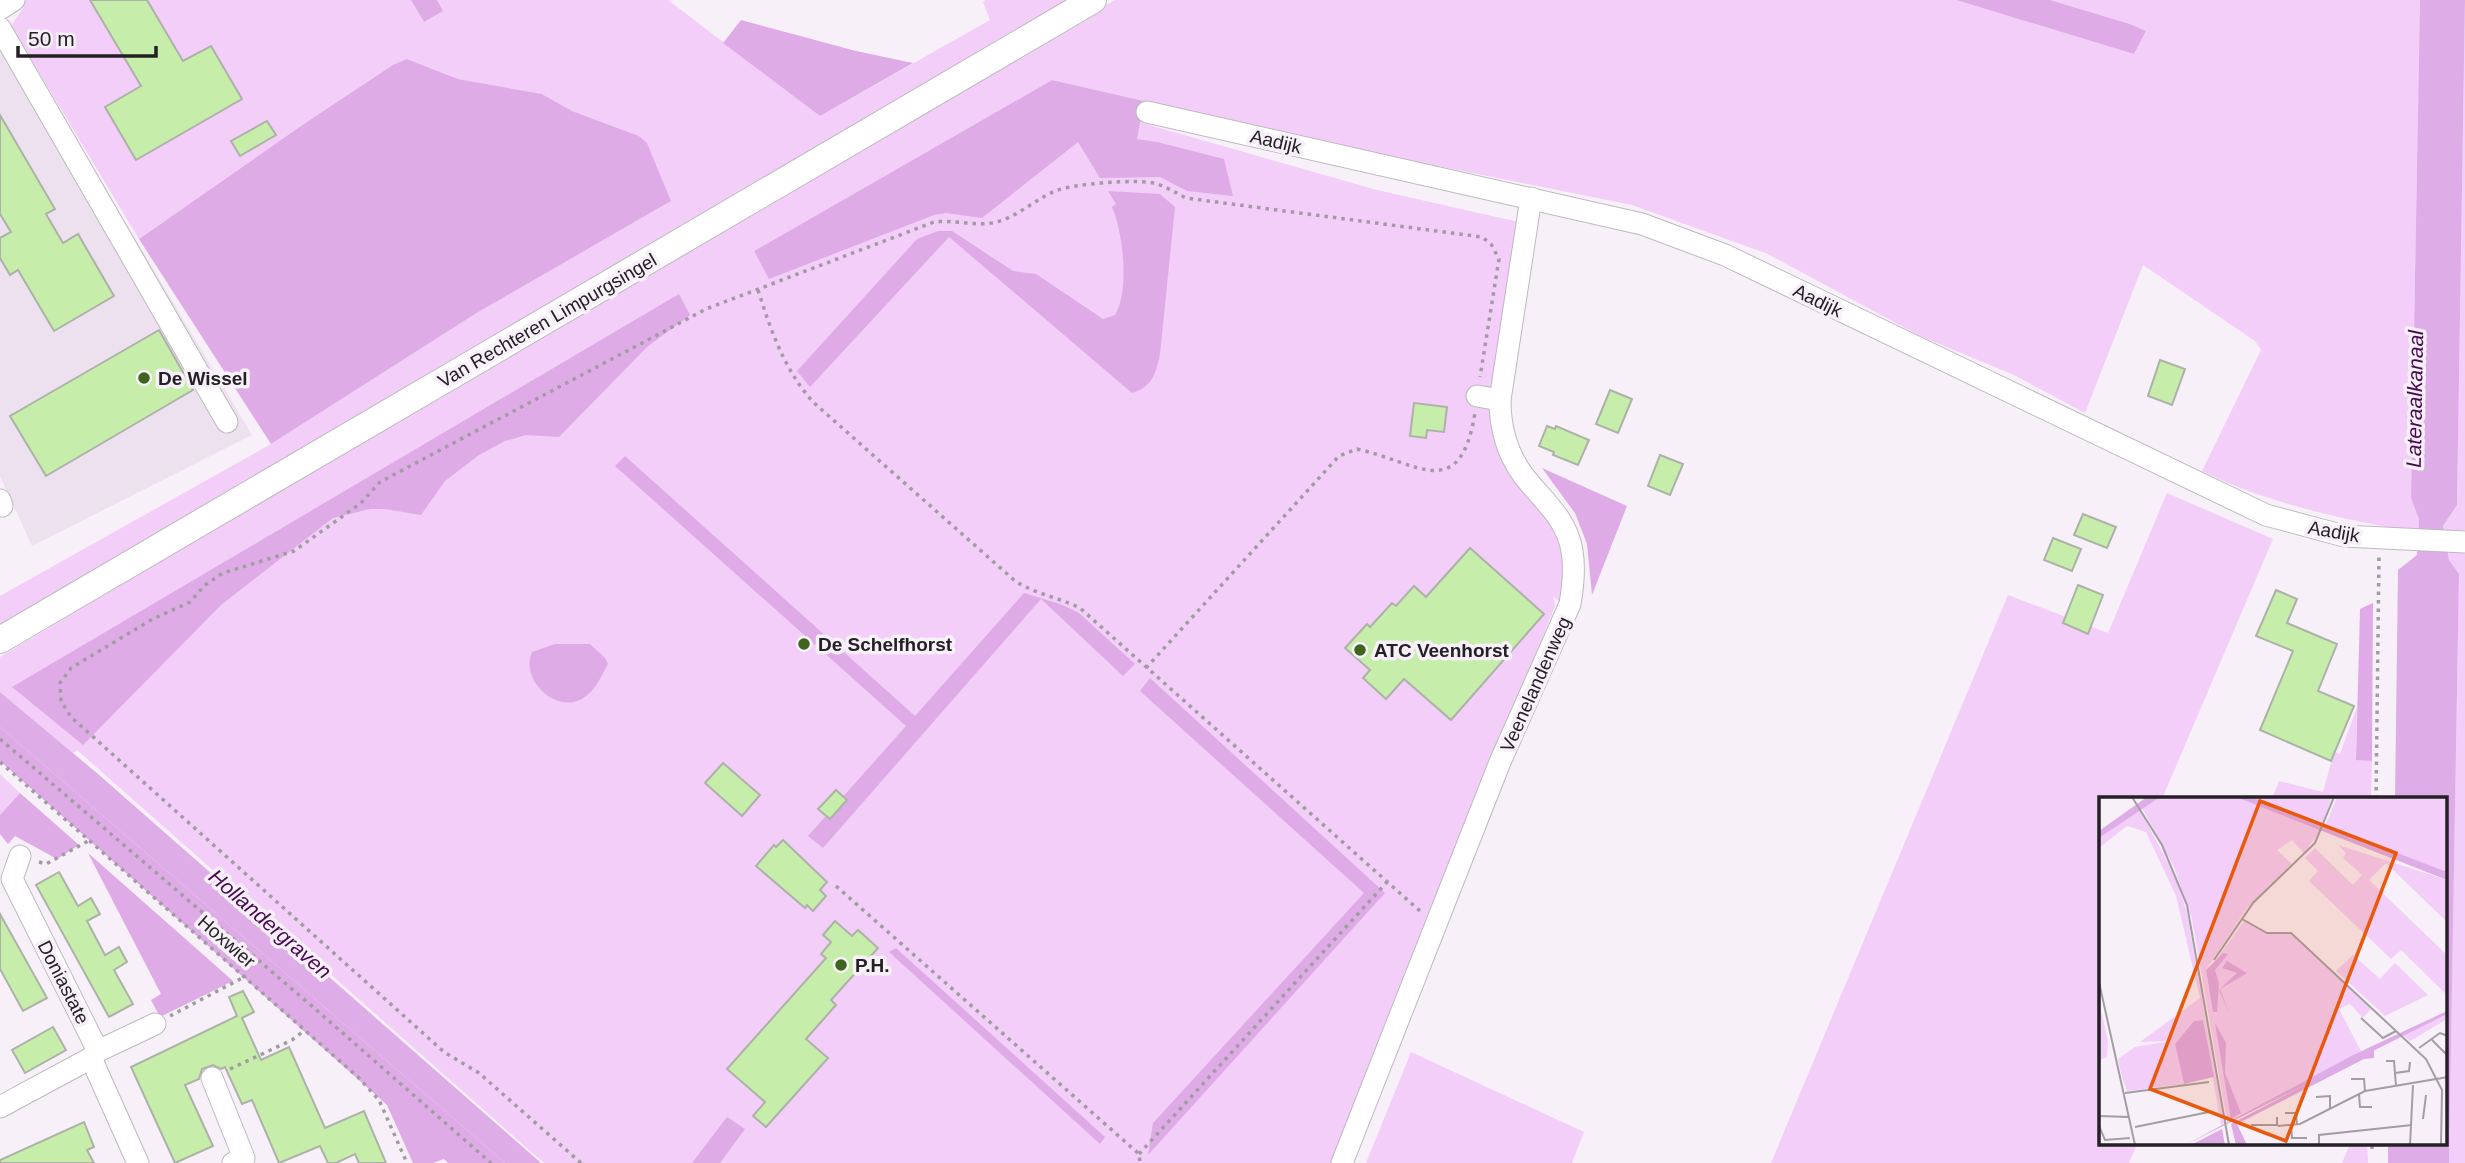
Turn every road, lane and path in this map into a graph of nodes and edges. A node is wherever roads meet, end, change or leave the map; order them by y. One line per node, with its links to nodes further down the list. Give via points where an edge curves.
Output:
1 (15, 0): 3 (street)
2 (1093, 0): 13 (main road, Van Rechteren Limpurgsingel)
3 (0, 9)
4 (0, 28): 10 (street)
5 (1147, 112): 6 (street, Aadijk)
6 (1531, 198): 9 (street, Veenelandenweg); 11 (street, Aadijk, via 1682,237 2266,515 2344,536)
7 (758, 290): 8 (path, via 933,222 990,223 1072,186 1143,181 1186,198 1482,237 1492,244 1499,260); 14 (path, via 776,345 813,402 1014,580 1080,608); 34 (path, via 706,309 380,482 361,503 295,551 223,573 190,602 71,668 60,683 61,701 71,717 444,1052 479,1073)
8 (1477, 396): 9 (street); 14 (path, via 1466,450 1447,468 1424,471 1357,449 1339,456)
9 (1500, 400): 22 (street, Veenelandenweg, via 1508,450 1563,525 1572,549 1574,578 1570,604 1500,762)
10 (227, 422)
11 (2387, 539): 12 (street, Aadijk); 17 (path)
12 (2464, 542)
13 (0, 640)
14 (1146, 668): 20 (path)
15 (0, 739): 33 (path)
16 (0, 762): 18 (path, Hoxwier)
17 (2376, 797)
18 (90, 840): 19 (path, via 46,864); 23 (path, Hoxwier)
19 (20, 856): 26 (street, Doniastate, via 12,879)
20 (1387, 883): 22 (path); 29 (path)
21 (836, 886): 29 (path)
22 (1436, 925): 36 (street, Veenelandenweg)
23 (246, 976): 24 (path); 25 (path, Hoxwier)
24 (155, 1024): 26 (street)
25 (305, 1030): 27 (path); 32 (path, Hoxwier, via 379,1100)
26 (94, 1054): 28 (street); 30 (street, Doniastate)
27 (212, 1078): 31 (street, via 244,1158)
28 (0, 1107)
29 (1139, 1154): 35 (path)
30 (130, 1161)
31 (233, 1163)
32 (407, 1163)
33 (491, 1163)
34 (581, 1163)
35 (1140, 1163)
36 (1342, 1163)

